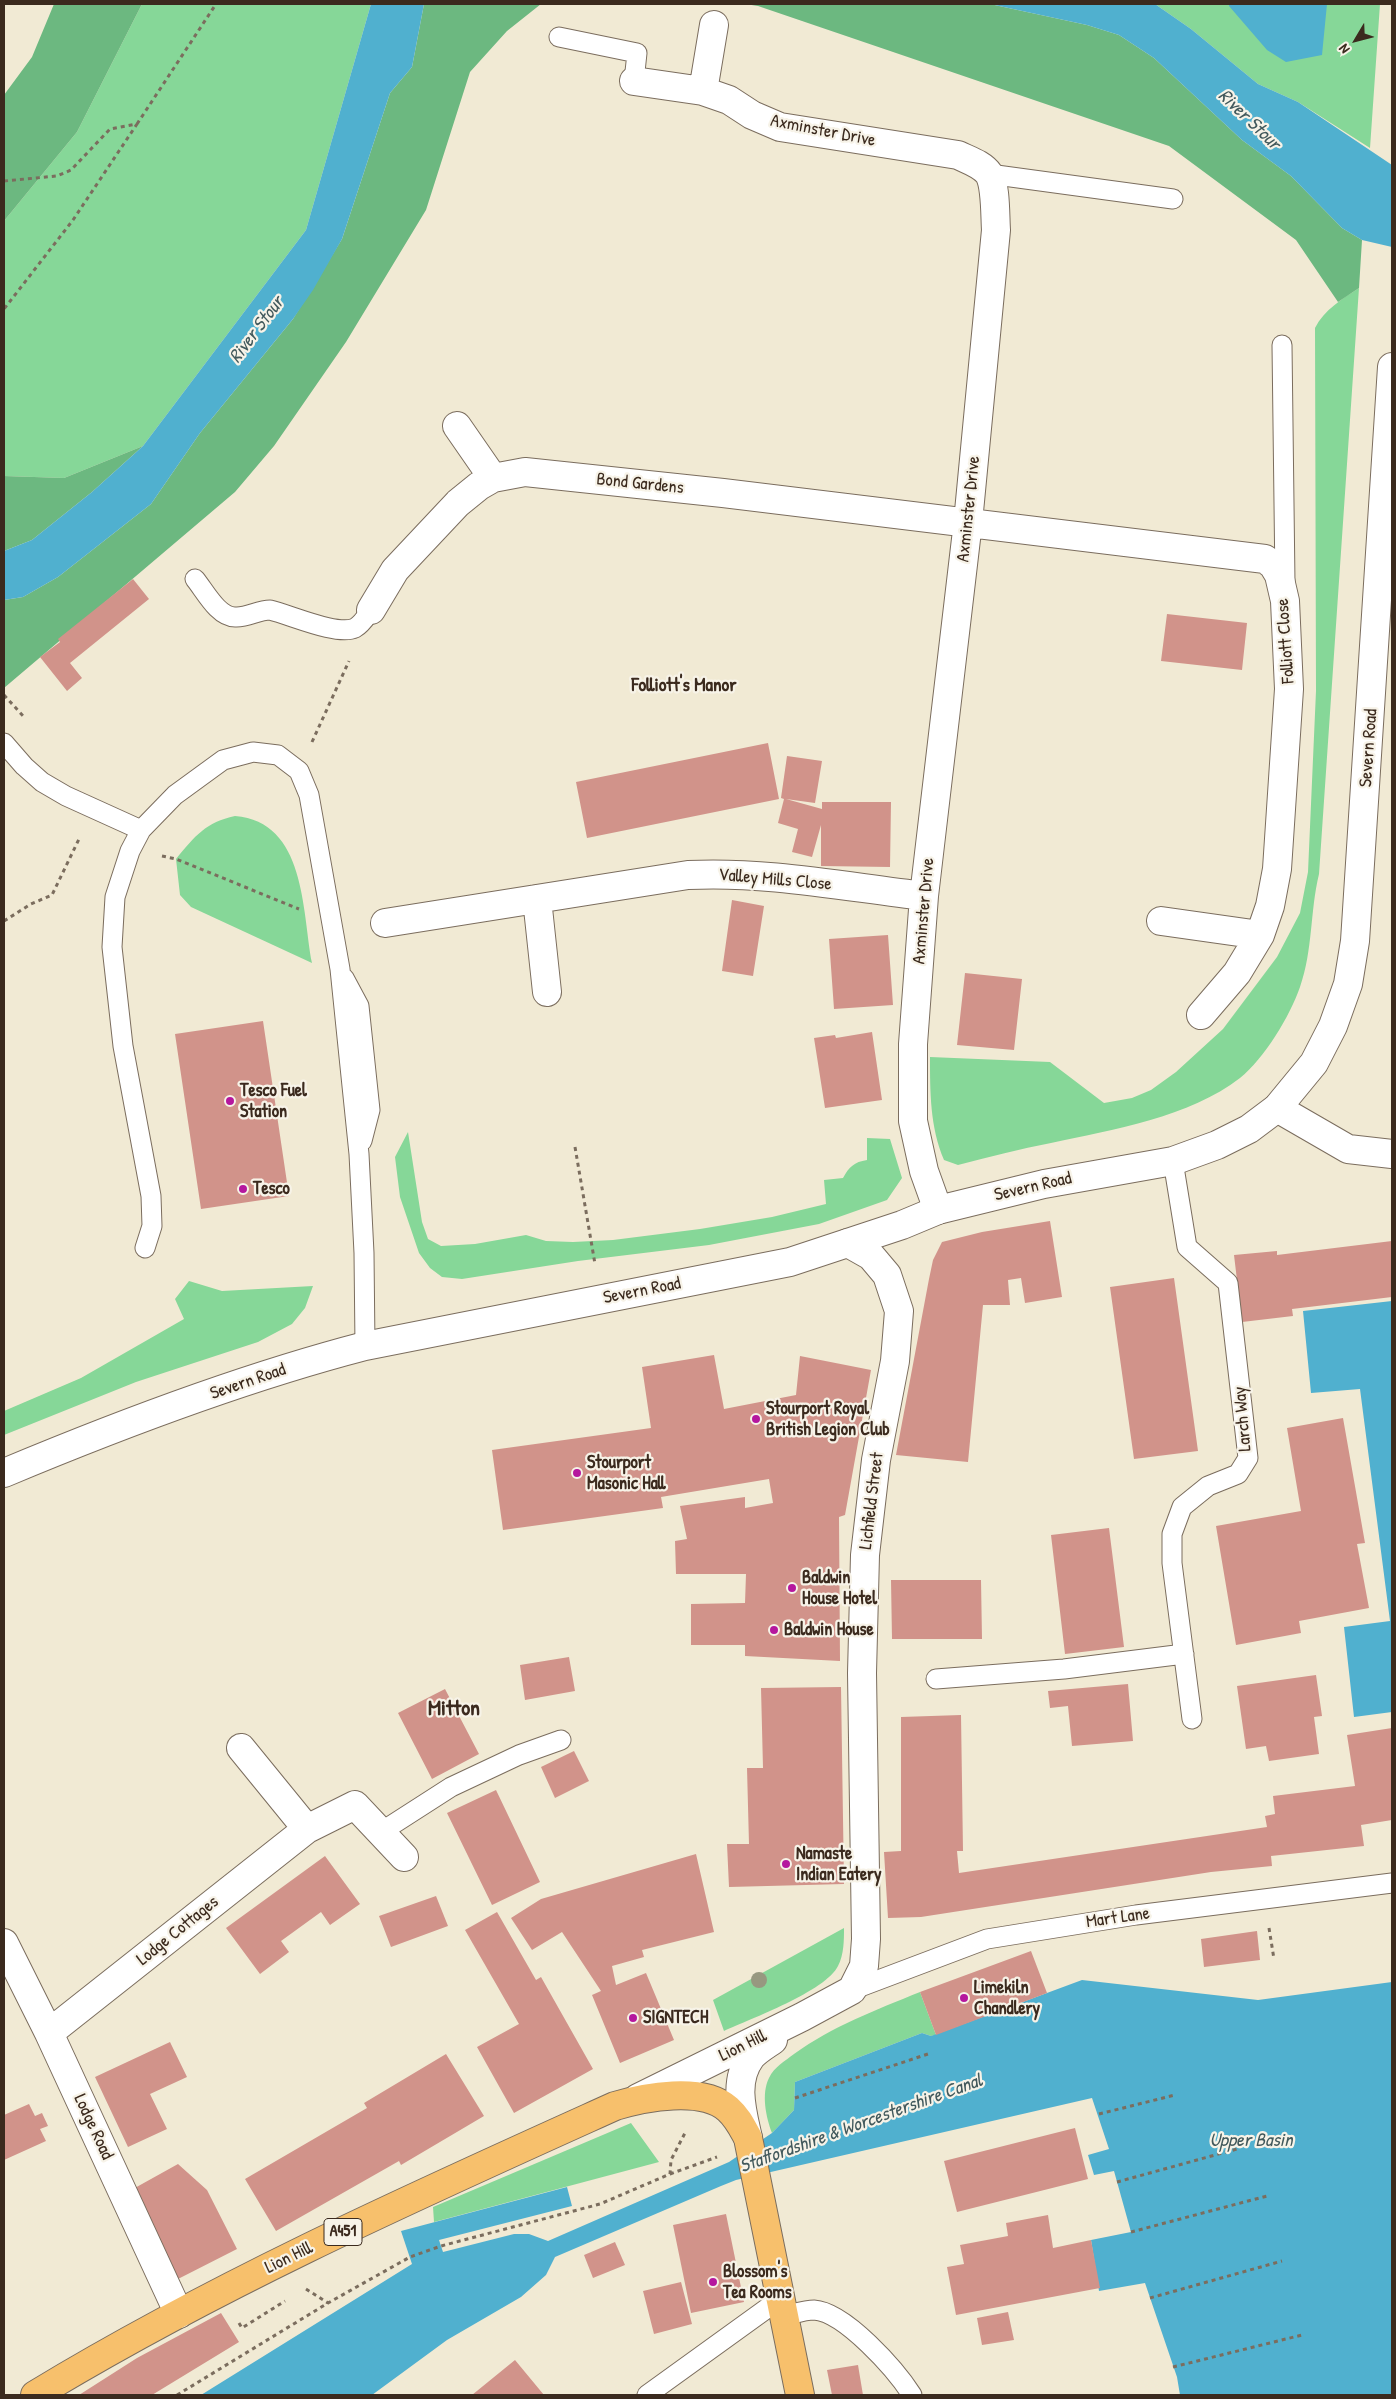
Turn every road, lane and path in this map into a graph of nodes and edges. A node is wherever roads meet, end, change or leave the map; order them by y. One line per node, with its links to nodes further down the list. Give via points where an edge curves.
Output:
1 (216, 4): 6 (path)
2 (714, 25): 5 (street)
3 (559, 37): 4 (lane, via 637,53)
4 (634, 81): 5 (street, Axminster Drive)
5 (702, 91): 7 (street, Axminster Drive, via 729,100 780,127 958,155)
6 (136, 124): 8 (path, via 110,129 70,170 57,176); 10 (path, via 73,220)
7 (989, 174): 9 (lane); 15 (street, Axminster Drive, via 996,230)
8 (4, 181)
9 (1173, 199)
10 (4, 309)
11 (1282, 345): 17 (lane)
12 (1392, 367): 36 (street, Severn Road, via 1355,942 1348,984 1333,1026 1314,1063)
13 (457, 426): 14 (street)
14 (493, 478): 15 (street, Bond Gardens, via 525,472); 18 (street, Bond Gardens, via 458,503 395,570)
15 (968, 522): 17 (street, Folliott Close, via 1266,560 1279,575); 27 (street, Axminster Drive)
16 (195, 579): 18 (lane, via 217,608 236,618 270,610 342,631 362,623)
17 (1285, 601): 33 (street, Folliott Close, via 1289,689 1277,868 1270,906)
18 (371, 610): 22 (path)
19 (4, 695): 20 (path)
20 (28, 722)
21 (4, 743): 23 (lane, via 42,782)
22 (299, 771): 23 (lane, via 278,755 253,752 223,760 175,795); 44 (lane, via 309,795 340,969 359,1154)
23 (141, 830): 25 (lane)
24 (81, 835): 25 (path)
25 (130, 851): 29 (path, via 176,859); 42 (lane, via 115,897 112,947 123,1046 151,1196 152,1226)
26 (52, 895): 31 (path)
27 (924, 896): 28 (street, Valley Mills Close, via 730,873 688,875); 40 (street, Axminster Drive, via 912,1060 913,1121)
28 (537, 899): 32 (street, Valley Mills Close); 34 (street)
29 (303, 911)
30 (1161, 921): 33 (street)
31 (4, 922)
32 (385, 922)
33 (1260, 935): 35 (street, Folliott Close, via 1237,973)
34 (547, 992)
35 (1201, 1016)
36 (1277, 1108): 38 (street, via 1348,1149); 39 (street, Severn Road, via 1249,1129)
37 (575, 1147): 43 (path)
38 (1392, 1154)
39 (1173, 1161): 40 (street, Severn Road, via 1044,1184); 46 (lane, Larch Way, via 1187,1247 1228,1283 1248,1458 1238,1474 1208,1486 1182,1507 1172,1534 1172,1563)
40 (938, 1210): 41 (street, Severn Road)
41 (848, 1243): 43 (street, Severn Road, via 790,1262); 56 (street, Lichfield Street, via 871,1256 887,1275 899,1311 895,1361 876,1460 865,1555 862,1682 866,1939 864,1966)
42 (145, 1248)
43 (601, 1300): 44 (street, Severn Road)
44 (365, 1346): 45 (street, Severn Road, via 262,1376 82,1441)
45 (4, 1473)
46 (1184, 1654): 47 (lane, via 1064,1669); 48 (lane, Larch Way)
47 (936, 1679)
48 (1192, 1719)
49 (561, 1740): 52 (lane, via 519,1755 451,1787)
50 (241, 1748): 51 (street)
51 (306, 1829): 52 (street, Lodge Cottages, via 354,1806); 58 (street, Lodge Cottages)
52 (381, 1832): 53 (street, Lodge Cottages)
53 (404, 1857)
54 (1392, 1882): 56 (lane, Mart Lane, via 987,1938)
55 (4, 1943): 58 (street, Lodge Road)
56 (852, 1990): 57 (street, Lion Hill)
57 (802, 2017): 62 (street, Lion Hill); 64 (street, via 752,2056 743,2072 740,2103)
58 (50, 2033): 78 (street, Lodge Road)
59 (931, 2053): 61 (path)
60 (1175, 2095): 63 (path)
61 (795, 2098)
62 (632, 2101): 64 (main road, Lion Hill / A451, via 662,2095 707,2100 727,2108); 78 (main road, Lion Hill / A451, via 508,2154)
63 (1098, 2114)
64 (748, 2138): 77 (main road, Lion Hill)
65 (1237, 2150): 69 (path)
66 (671, 2160): 68 (path)
67 (722, 2161): 68 (path, via 719,2157)
68 (670, 2174): 76 (path, via 600,2204 440,2246 410,2257)
69 (1117, 2182)
70 (1267, 2196): 71 (path)
71 (1131, 2232)
72 (1282, 2261): 75 (path)
73 (298, 2294): 76 (path, via 306,2289)
74 (290, 2298): 79 (path)
75 (1150, 2298)
76 (328, 2303): 83 (path)
77 (782, 2308): 84 (lane); 85 (main road, Lion Hill); 86 (lane, via 815,2310 838,2320 873,2347)
78 (178, 2314): 82 (main road, Lion Hill / A451)
79 (242, 2328)
80 (1302, 2335): 81 (path)
81 (1174, 2367)
82 (36, 2395)
83 (177, 2395)
84 (647, 2395)
85 (800, 2395)
86 (912, 2395)

